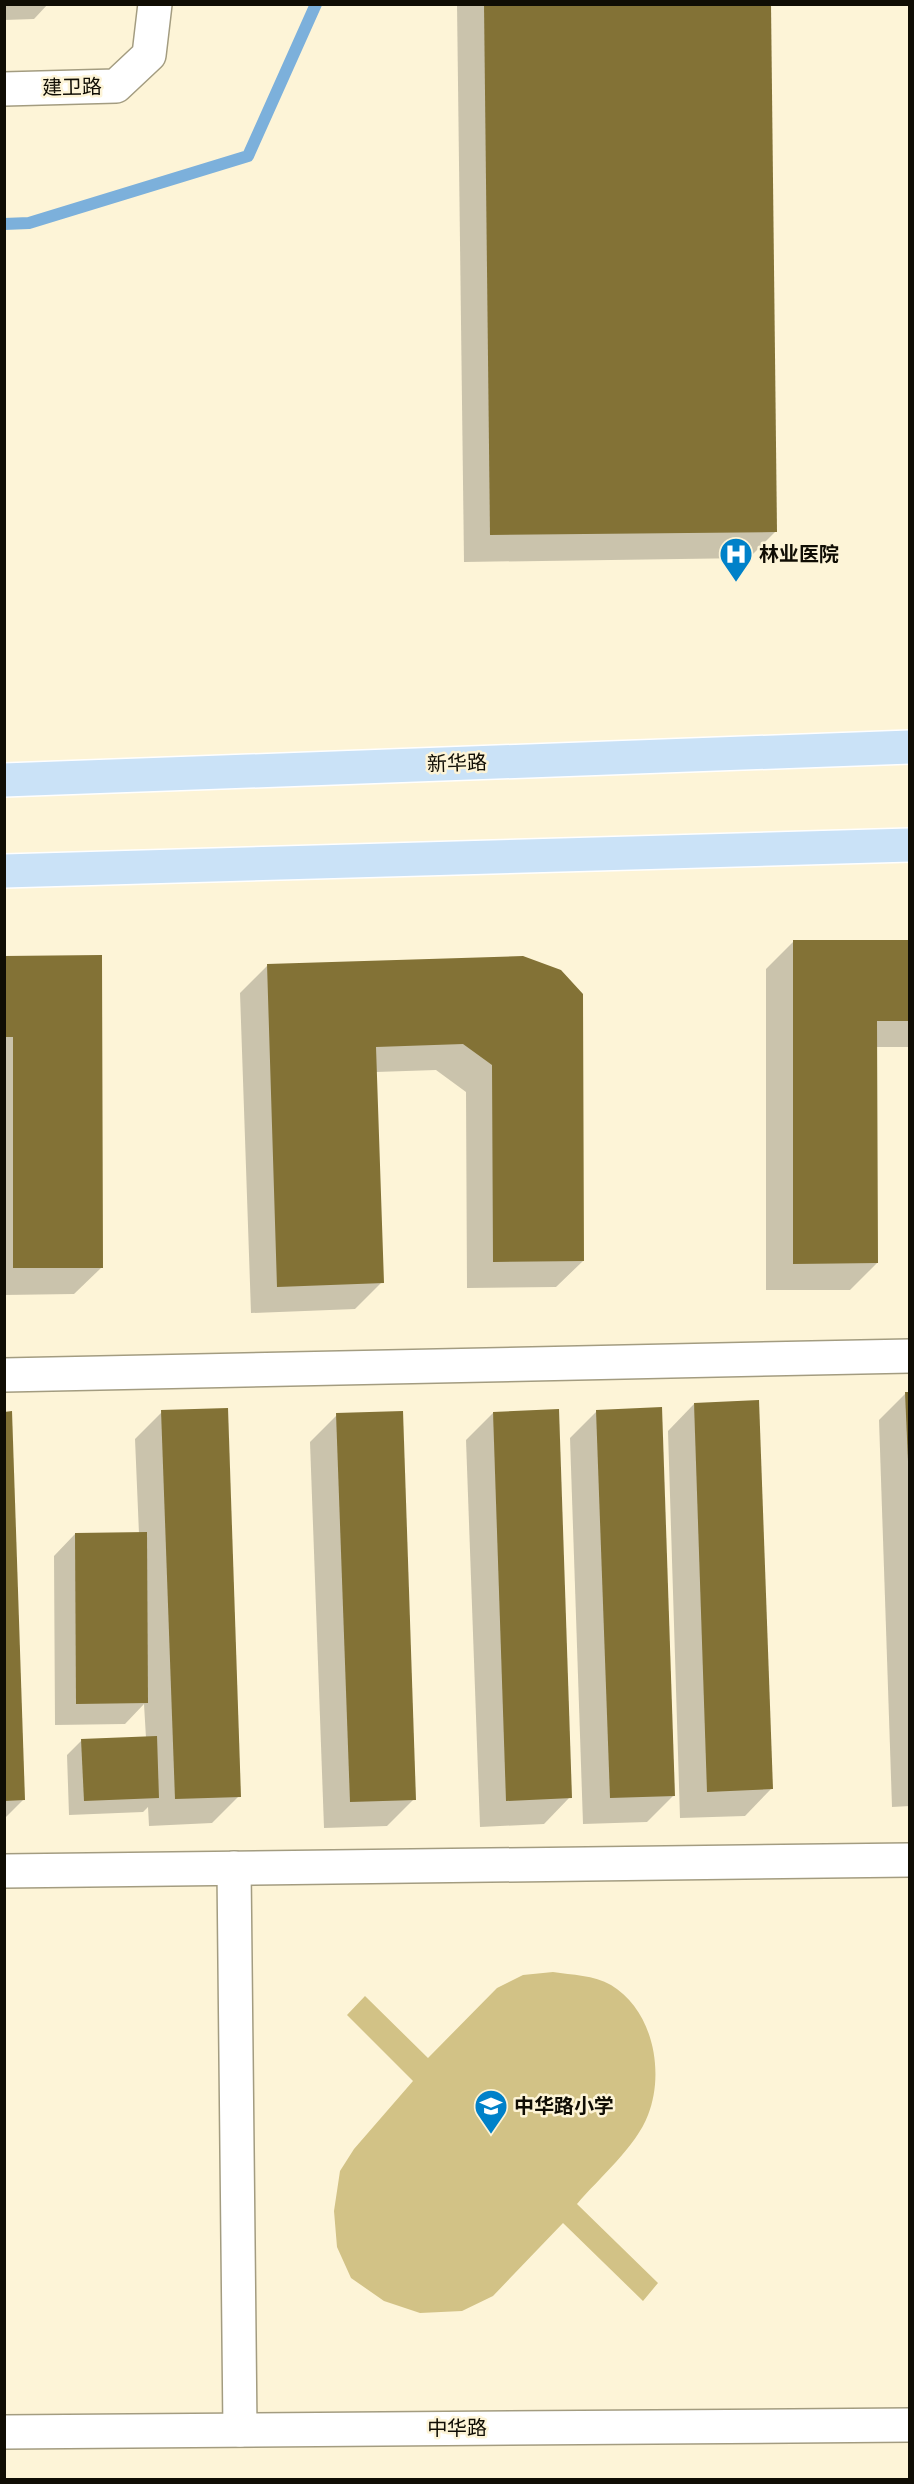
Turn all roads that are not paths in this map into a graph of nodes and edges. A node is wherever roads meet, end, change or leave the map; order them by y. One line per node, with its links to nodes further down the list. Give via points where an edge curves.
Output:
1 (155, 4): 2 (street, 建卫路, via 149,55 116,87)
2 (4, 89)
3 (909, 747): 4 (main road, 新华路)
4 (4, 780)
5 (909, 845): 6 (main road)
6 (4, 871)
7 (909, 1356): 8 (street)
8 (4, 1374)
9 (909, 1860): 10 (street)
10 (234, 1868): 11 (street); 13 (street)
11 (4, 1871)
12 (909, 2425): 13 (street, 中华路)
13 (240, 2430): 14 (street, 中华路)
14 (4, 2432)

